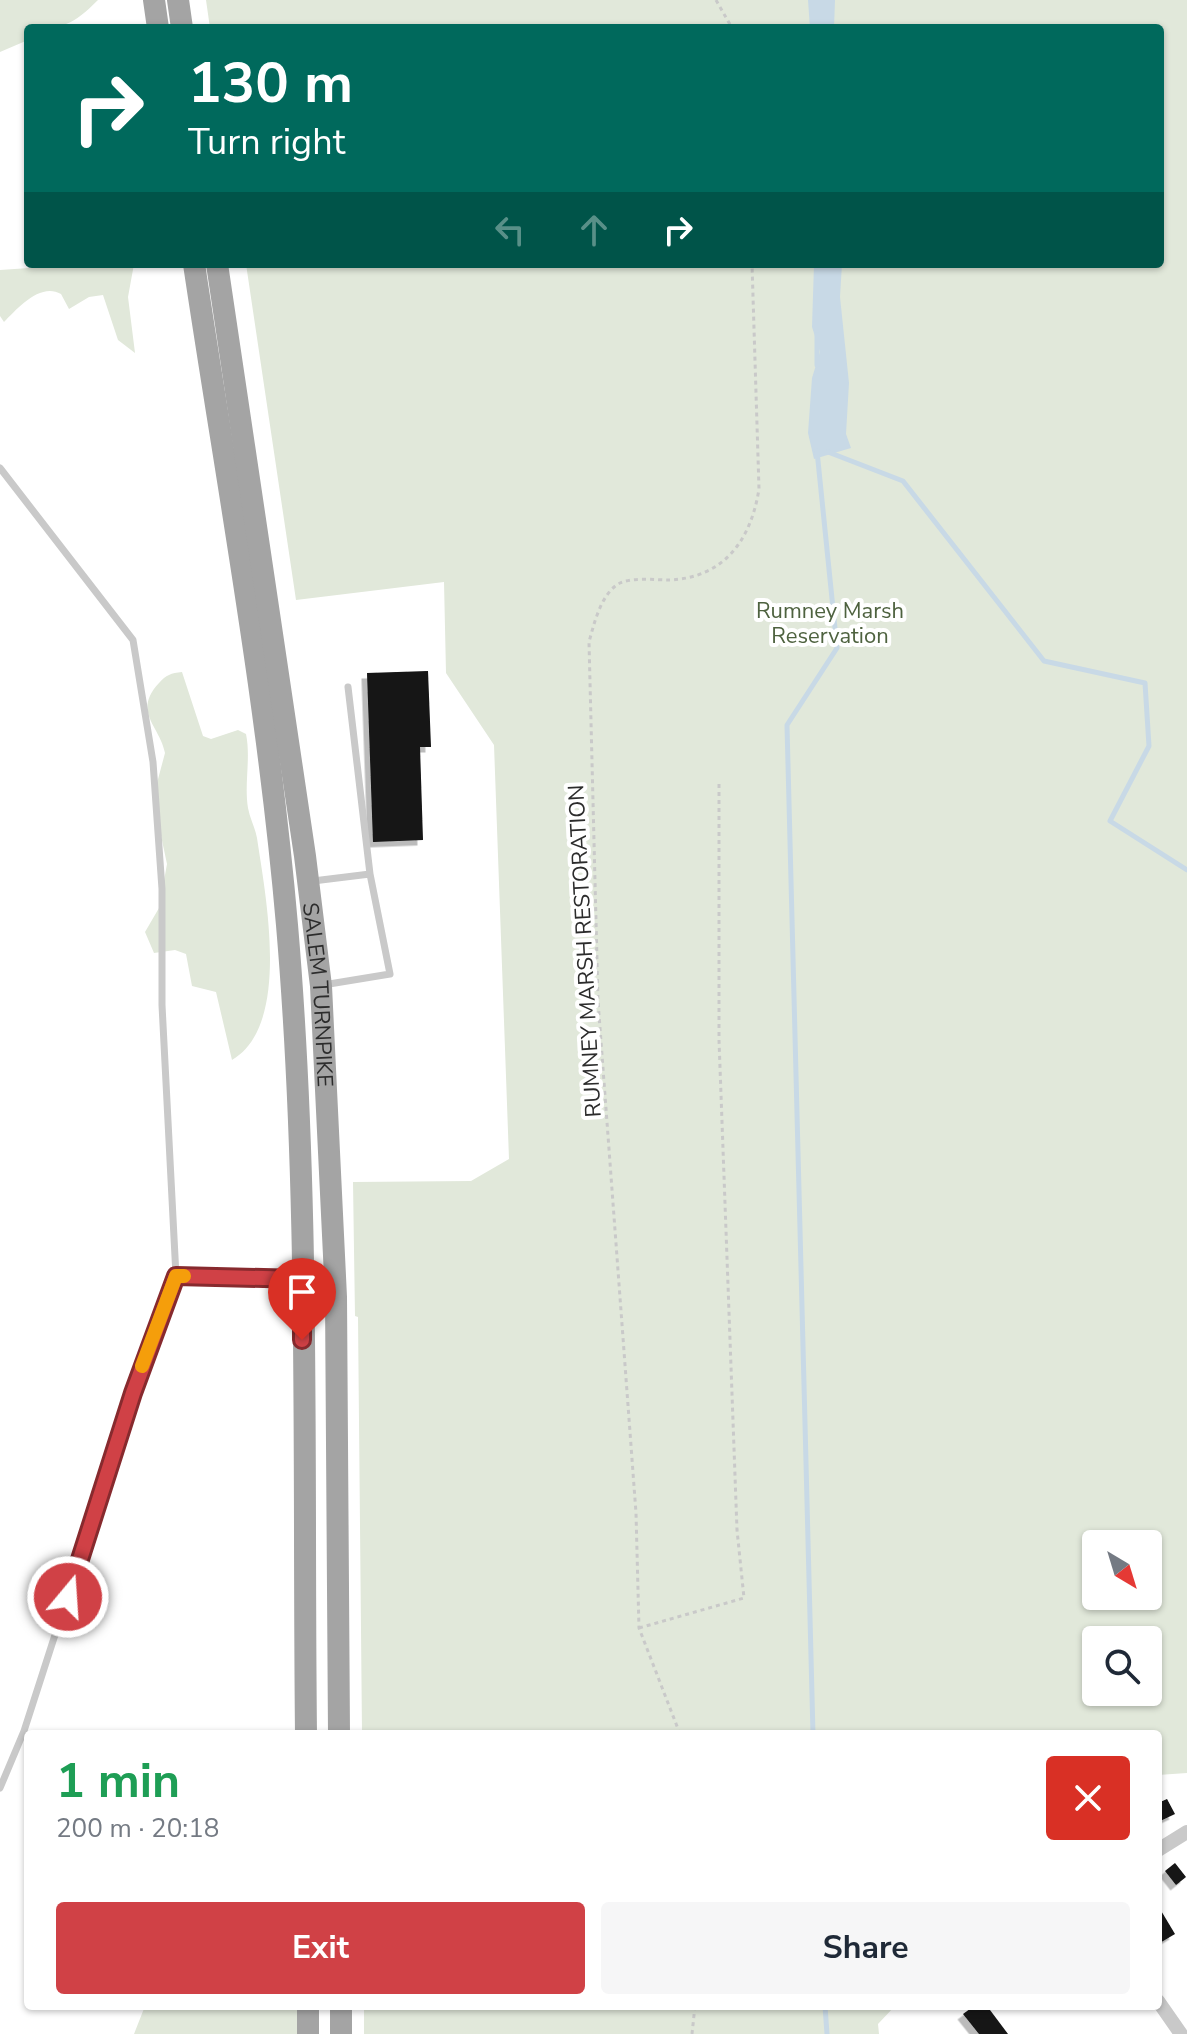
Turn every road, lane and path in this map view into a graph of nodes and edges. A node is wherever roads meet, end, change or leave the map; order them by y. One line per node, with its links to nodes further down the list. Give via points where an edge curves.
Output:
1 (154, 0): 4 (main road)
2 (178, 0): 5 (main road)
3 (716, 0): 6 (path)
4 (157, 24)
5 (181, 24)
6 (730, 24)
7 (195, 268): 17 (main road, SALEM TURNPIKE, via 247,607 287,925 302,1145)
8 (218, 268): 14 (main road, SALEM TURNPIKE)
9 (752, 268): 18 (path, RUMNEY MARSH RESTORATION, via 759,489 754,520 719,565 697,577 620,583 607,595 589,642 598,1001 636,1513)
10 (0, 468): 16 (lane, via 133,640 153,762 162,889 162,1005)
11 (348, 687): 13 (lane)
12 (719, 780): 18 (path, via 719,1040 744,1598)
13 (370, 874): 14 (lane); 15 (lane, via 390,974)
14 (308, 881): 15 (main road, SALEM TURNPIKE)
15 (321, 986): 21 (main road, SALEM TURNPIKE, via 336,1297)
16 (176, 1276): 17 (lane); 19 (lane)
17 (302, 1279): 20 (main road, SALEM TURNPIKE)
18 (639, 1628): 22 (path, RUMNEY MARSH RESTORATION)
19 (24, 1730)
20 (306, 1730)
21 (339, 1730)
22 (678, 1730)
23 (24, 1731): 24 (lane)
24 (0, 1788)
25 (1187, 1832): 26 (street)
26 (1162, 1848)
27 (1162, 2007): 34 (street)
28 (308, 2010): 31 (main road)
29 (341, 2010): 32 (main road)
30 (695, 2010): 33 (path)
31 (308, 2034)
32 (341, 2034)
33 (692, 2034)
34 (1181, 2034)

